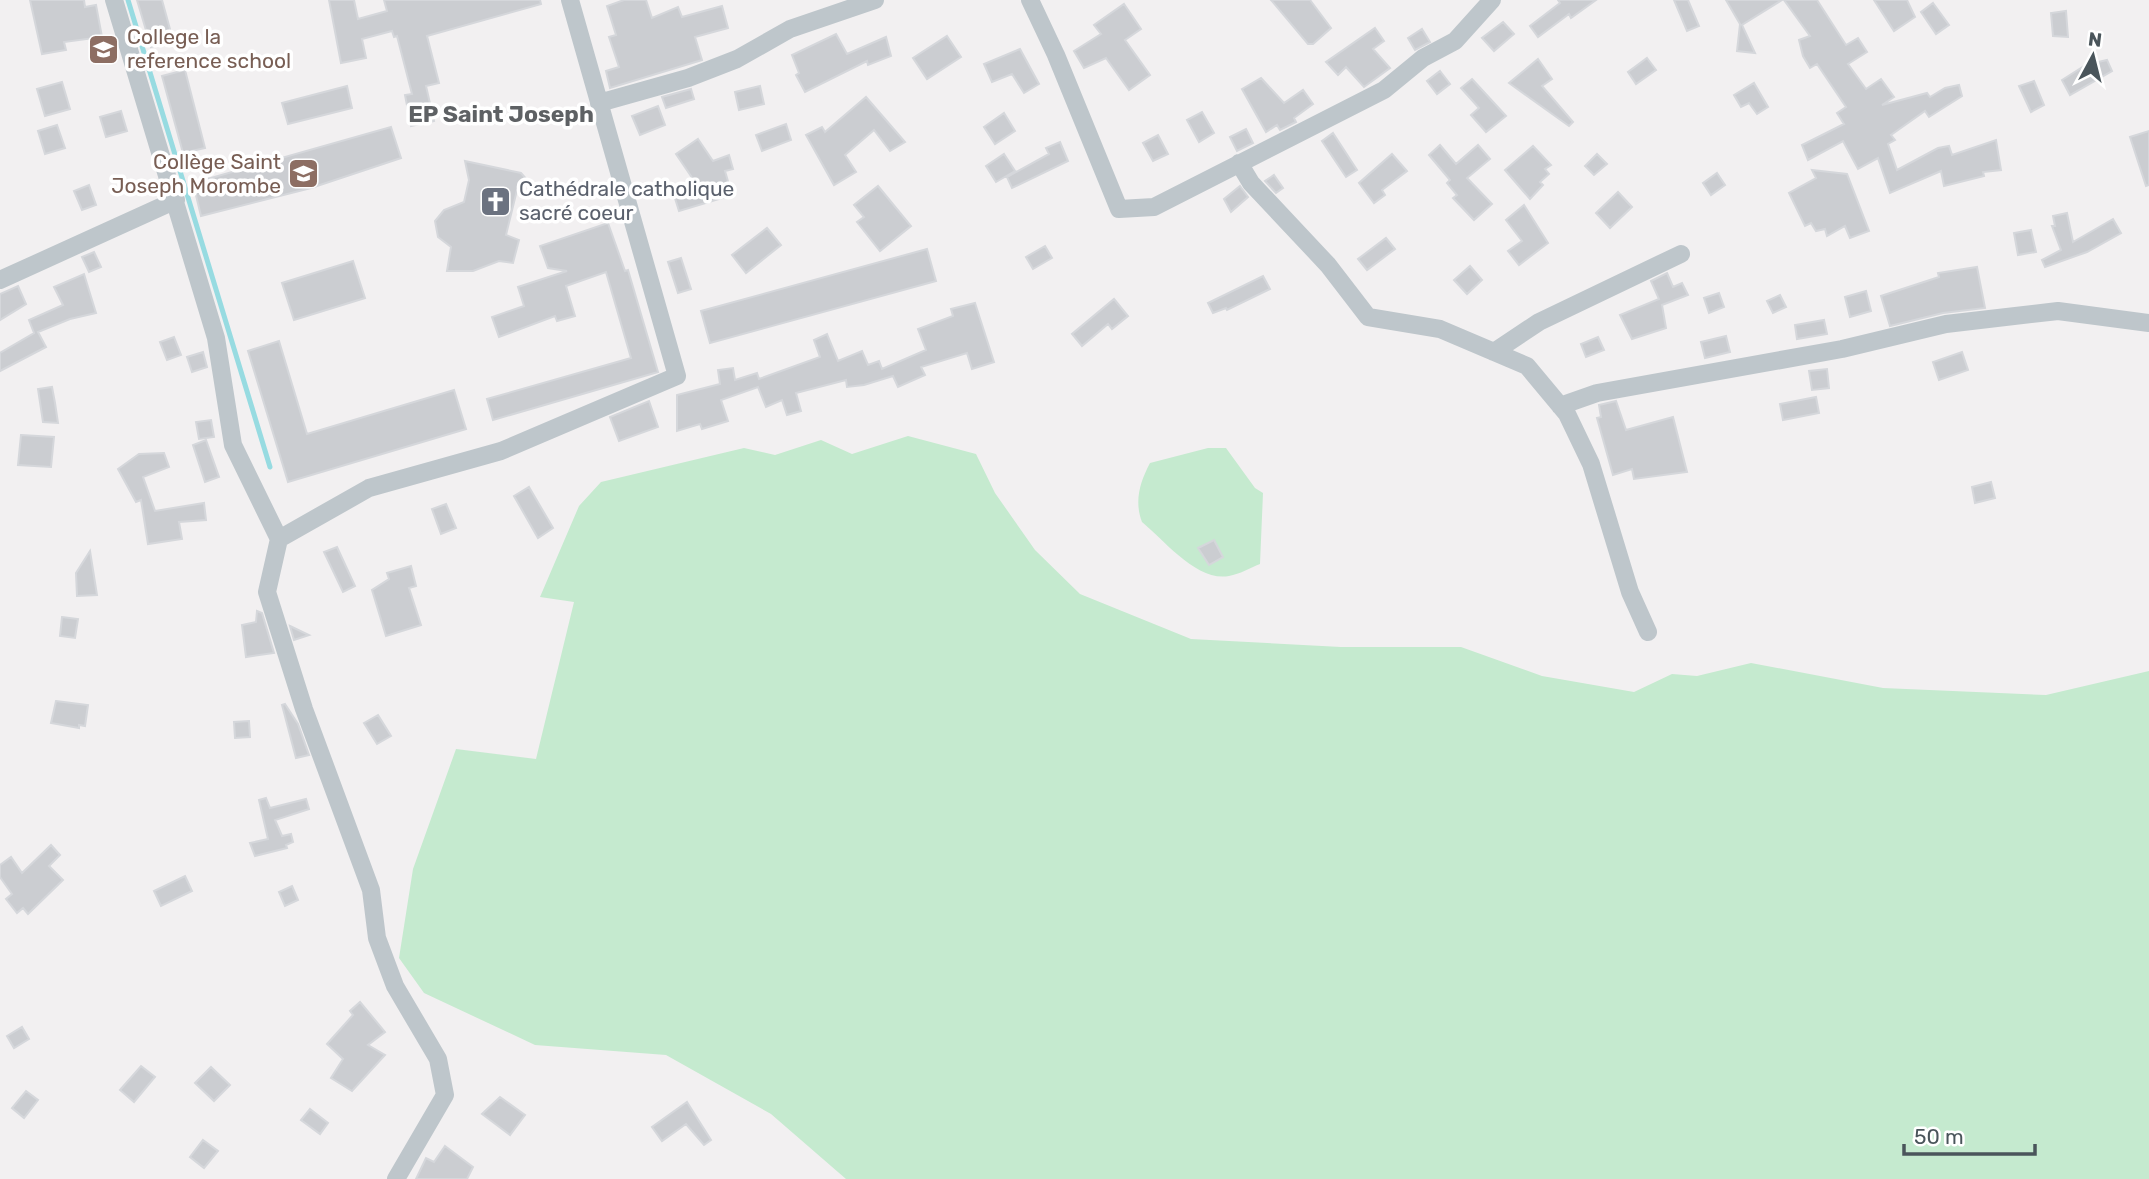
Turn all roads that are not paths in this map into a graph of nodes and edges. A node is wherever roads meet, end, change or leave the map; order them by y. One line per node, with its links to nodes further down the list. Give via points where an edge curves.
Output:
1 (114, 0): 8 (street)
2 (570, 0): 6 (street)
3 (875, 0): 6 (street, via 790,29 737,59 688,78)
4 (1030, 0): 7 (street, via 1119,209 1154,207)
5 (1492, 0): 7 (street, via 1455,41 1423,58 1384,90)
6 (599, 103): 14 (street, via 677,376 501,451 369,488)
7 (1239, 163): 12 (street, via 1251,183 1328,265 1368,317 1440,329)
8 (176, 200): 10 (street); 14 (street, via 216,338 233,445)
9 (1681, 254): 12 (street, via 1539,322)
10 (0, 279)
11 (2149, 323): 13 (street, via 2058,311 1946,324 1842,349 1597,393)
12 (1494, 352): 13 (street, via 1527,366)
13 (1560, 406): 15 (street, via 1591,464 1630,592)
14 (279, 539): 16 (street, via 267,592 304,709 372,890 377,939 395,986 438,1059 445,1095)
15 (1648, 632)
16 (396, 1179)

